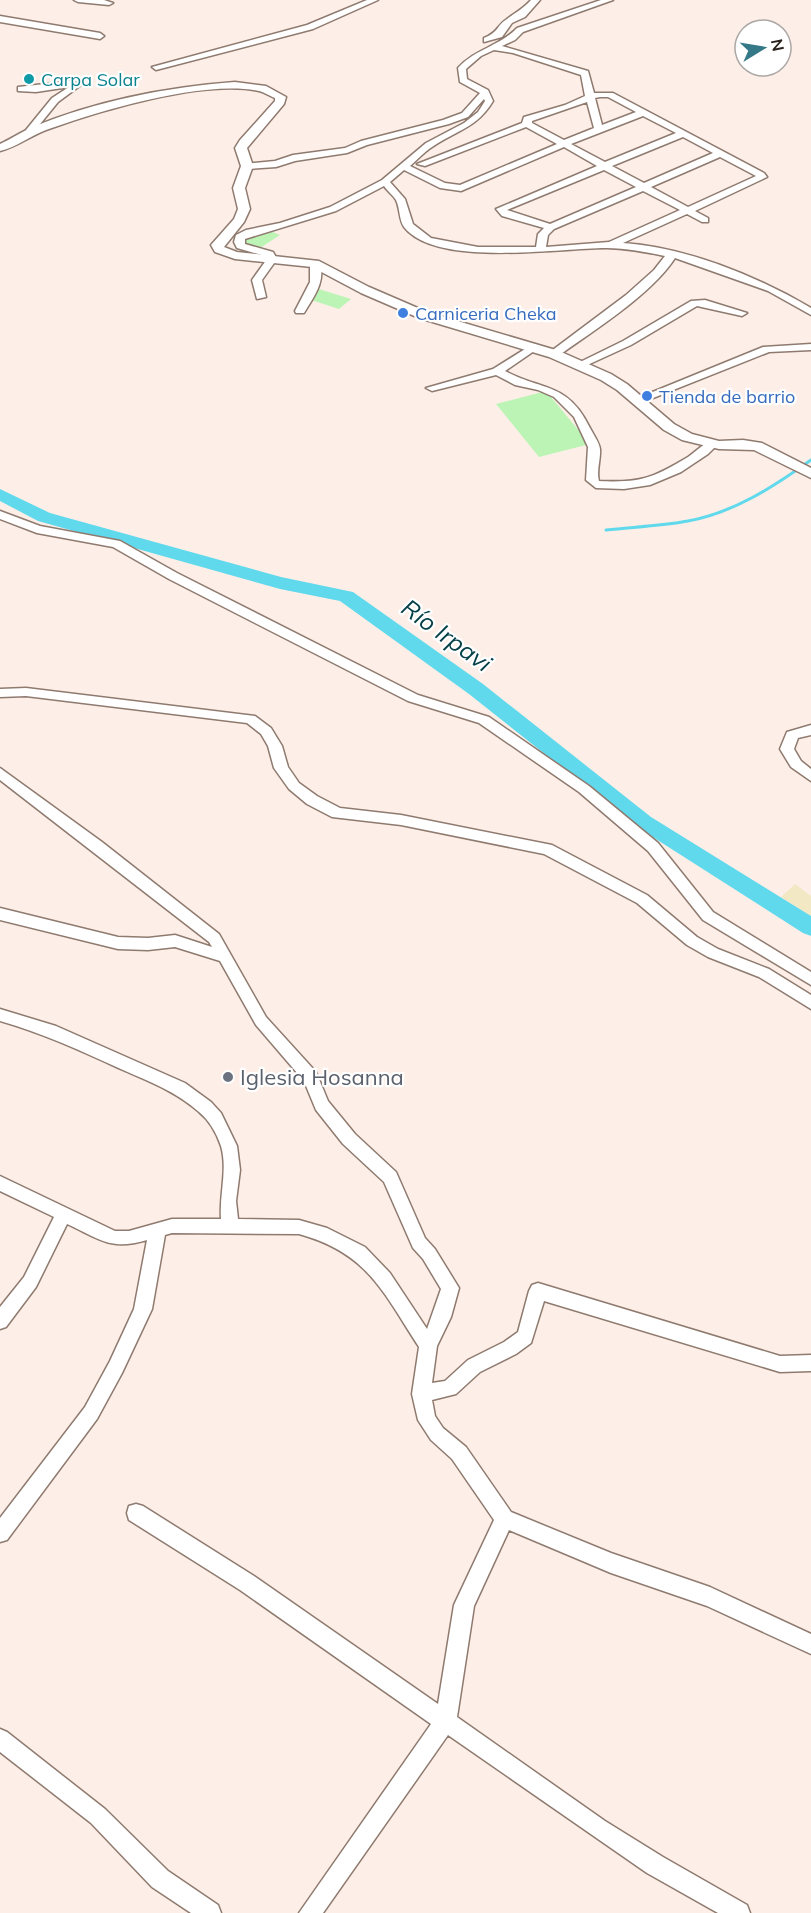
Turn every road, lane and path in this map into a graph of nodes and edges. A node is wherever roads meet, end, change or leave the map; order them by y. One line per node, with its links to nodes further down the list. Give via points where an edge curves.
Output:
1 (78, 0): 5 (street)
2 (374, 0): 10 (street, via 310,27)
3 (536, 0): 9 (street, via 522,15 509,21 499,35 482,43)
4 (609, 0): 8 (street, via 528,27)
5 (109, 3)
6 (0, 19): 7 (street)
7 (100, 36)
8 (492, 47): 9 (street); 13 (street, via 519,51 585,73)
9 (478, 54): 12 (street, via 462,68 462,75 463,80)
10 (156, 67)
11 (21, 89): 17 (street, via 36,91 77,85 55,100)
12 (485, 92): 24 (street, via 465,115 446,122 346,150); 25 (street, via 489,101 481,114 429,145)
13 (590, 97): 14 (street, via 610,95); 15 (street, via 526,119); 16 (street)
14 (644, 113): 16 (street); 18 (street)
15 (527, 124): 19 (street); 22 (street)
16 (599, 129): 19 (street)
17 (29, 132): 20 (main road); 24 (main road, via 161,94 224,86 270,89 281,97 280,102 244,142)
18 (682, 134): 21 (street); 23 (street)
19 (567, 143): 23 (street); 25 (street, via 461,188 443,186)
20 (0, 148)
21 (720, 154): 27 (street); 28 (street, via 762,177)
22 (422, 164)
23 (606, 164): 27 (street); 30 (street, via 501,209 505,214)
24 (247, 166): 34 (main road, via 240,182 244,210 217,245 235,255)
25 (405, 167): 26 (street)
26 (385, 182): 32 (street, via 400,199 408,225 428,240 478,250); 34 (street, via 322,214 240,237 241,246)
27 (647, 187): 28 (street); 30 (street)
28 (687, 210): 29 (street); 31 (street)
29 (705, 220)
30 (551, 227): 32 (street, via 543,234)
31 (611, 245): 32 (street); 33 (street)
32 (540, 250)
33 (670, 254): 38 (street, via 772,289); 42 (street, via 654,276)
34 (272, 259): 35 (main road); 36 (street, via 257,279)
35 (315, 264): 37 (street, via 318,277); 40 (main road, via 415,312)
36 (261, 297)
37 (300, 311)
38 (811, 312)
39 (742, 313): 43 (street, via 695,303 627,343)
40 (533, 347): 42 (main road); 44 (street)
41 (811, 347): 46 (street, via 767,349)
42 (554, 354): 43 (main road)
43 (579, 365): 46 (main road, via 606,377)
44 (497, 371): 45 (street); 47 (street, via 558,395 575,411 594,447 592,480 596,484 637,485 655,481)
45 (432, 388)
46 (639, 400): 47 (main road, via 669,427)
47 (712, 444): 48 (main road, via 757,446)
48 (805, 469)
49 (0, 514): 56 (street, via 37,529 116,544 412,698 484,720 584,789 653,847 708,916)
50 (0, 693): 57 (street, via 26,692 250,719 266,731 281,768 294,786 337,813 401,820 547,849 642,899 692,941 764,973)
51 (811, 730): 53 (street, via 792,735 787,749 796,764)
52 (0, 773): 55 (street, via 214,939)
53 (811, 776)
54 (0, 914): 55 (street, via 118,943 175,941)
55 (224, 957): 64 (street, via 261,1021 310,1077 322,1105 349,1139 390,1177 419,1243 450,1288)
56 (811, 979)
57 (811, 1003)
58 (0, 1015): 62 (street, via 51,1030 178,1088 205,1107 229,1146)
59 (0, 1183): 60 (street)
60 (63, 1215): 61 (street, via 114,1238 129,1238); 63 (street, via 30,1282)
61 (158, 1228): 62 (street); 69 (street, via 143,1309 116,1368 91,1413)
62 (230, 1228): 64 (street, via 299,1227 359,1252 384,1278)
63 (0, 1321)
64 (428, 1346): 66 (street)
65 (811, 1363): 66 (street, via 780,1364 538,1291 525,1337 474,1366 450,1388)
66 (421, 1394): 68 (street, via 427,1420 459,1453)
67 (136, 1513): 71 (street, via 247,1583)
68 (504, 1518): 70 (street, via 611,1563 711,1597); 71 (street, via 464,1605)
69 (0, 1533)
70 (811, 1644)
71 (446, 1720): 74 (street); 75 (street, via 598,1828)
72 (0, 1738): 73 (street, via 98,1816 160,1879)
73 (210, 1913)
74 (310, 1913)
75 (739, 1913)

